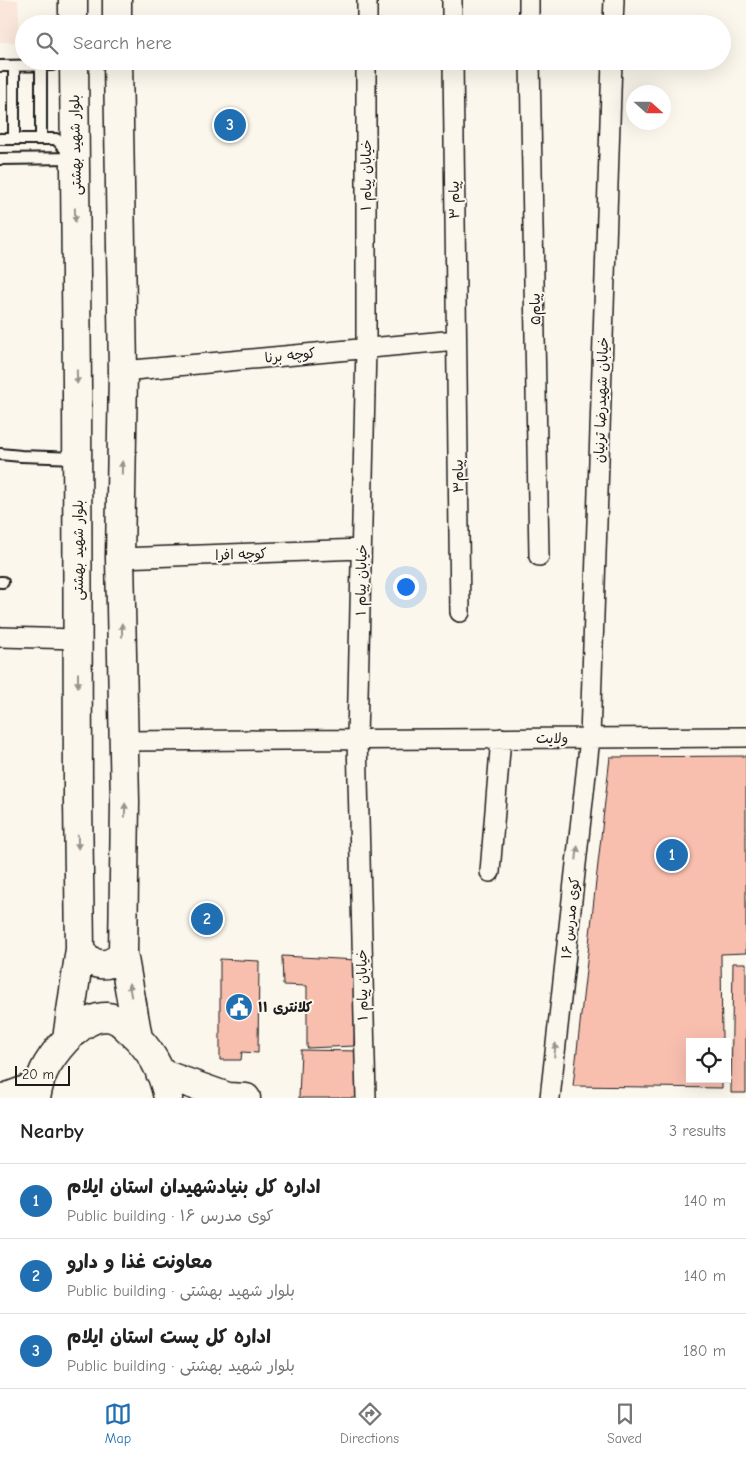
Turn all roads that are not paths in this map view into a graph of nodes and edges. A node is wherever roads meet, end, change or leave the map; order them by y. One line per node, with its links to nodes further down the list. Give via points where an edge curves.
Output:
1 (73, 0): 7 (main road)
2 (117, 0): 8 (main road)
3 (367, 0): 9 (street)
4 (452, 0): 10 (street)
5 (529, 0): 11 (street)
6 (614, 0): 12 (street)
7 (73, 15)
8 (117, 15)
9 (366, 15)
10 (452, 15)
11 (529, 15)
12 (613, 15)
13 (0, 66): 14 (lane)
14 (14, 66): 24 (lane)
15 (41, 70): 22 (lane)
16 (74, 70): 25 (main road, بلوار شهید بهشتی)
17 (118, 70): 29 (main road)
18 (366, 70): 28 (street, خیابان پیام ۱)
19 (453, 70): 27 (street, پیام ۳)
20 (530, 70): 33 (street, پیام۵)
21 (612, 70): 40 (street, خیابان شهیدرضا ترنیان)
22 (41, 138): 24 (lane); 25 (lane, via 56,139)
23 (0, 139): 24 (lane)
24 (14, 139)
25 (74, 158): 26 (lane); 31 (main road, بلوار شهید بهشتی, one-way to 31)
26 (0, 159)
27 (456, 340): 28 (street, کوچه برنا); 35 (street, پیام۳)
28 (366, 347): 29 (street, کوچه برنا); 32 (street, خیابان پیام ۱)
29 (123, 371): 34 (main road, one-way to 29)
30 (0, 454): 31 (lane)
31 (78, 458): 37 (main road, بلوار شهید بهشتی)
32 (361, 549): 34 (street, کوچه افرا); 41 (street, خیابان پیام ۱)
33 (539, 556)
34 (120, 558): 42 (main road, one-way to 34)
35 (460, 612)
36 (0, 638): 37 (street)
37 (78, 639): 44 (main road, بلوار شهید بهشتی, one-way to 44)
38 (746, 737): 40 (street, ولایت)
39 (501, 738): 40 (street, ولایت); 41 (street, ولایت); 43 (street)
40 (590, 738): 53 (street, کوی مدرس ۱۶, one-way to 40)
41 (357, 739): 42 (street, ولایت); 52 (street, خیابان پیام ۱)
42 (124, 741): 45 (main road, one-way to 42)
43 (490, 872)
44 (80, 949): 45 (main road, via 84,956 98,964 113,962); 47 (main road, بلوار شهید بهشتی)
45 (123, 952): 46 (main road, one-way to 45)
46 (138, 1038): 47 (main road, via 118,1020 108,1017 87,1022); 48 (main road, via 154,1060)
47 (66, 1039): 49 (main road, via 46,1066)
48 (164, 1086): 51 (main road)
49 (37, 1091): 50 (main road)
50 (4, 1098)
51 (246, 1098)
52 (366, 1098)
53 (550, 1098)

